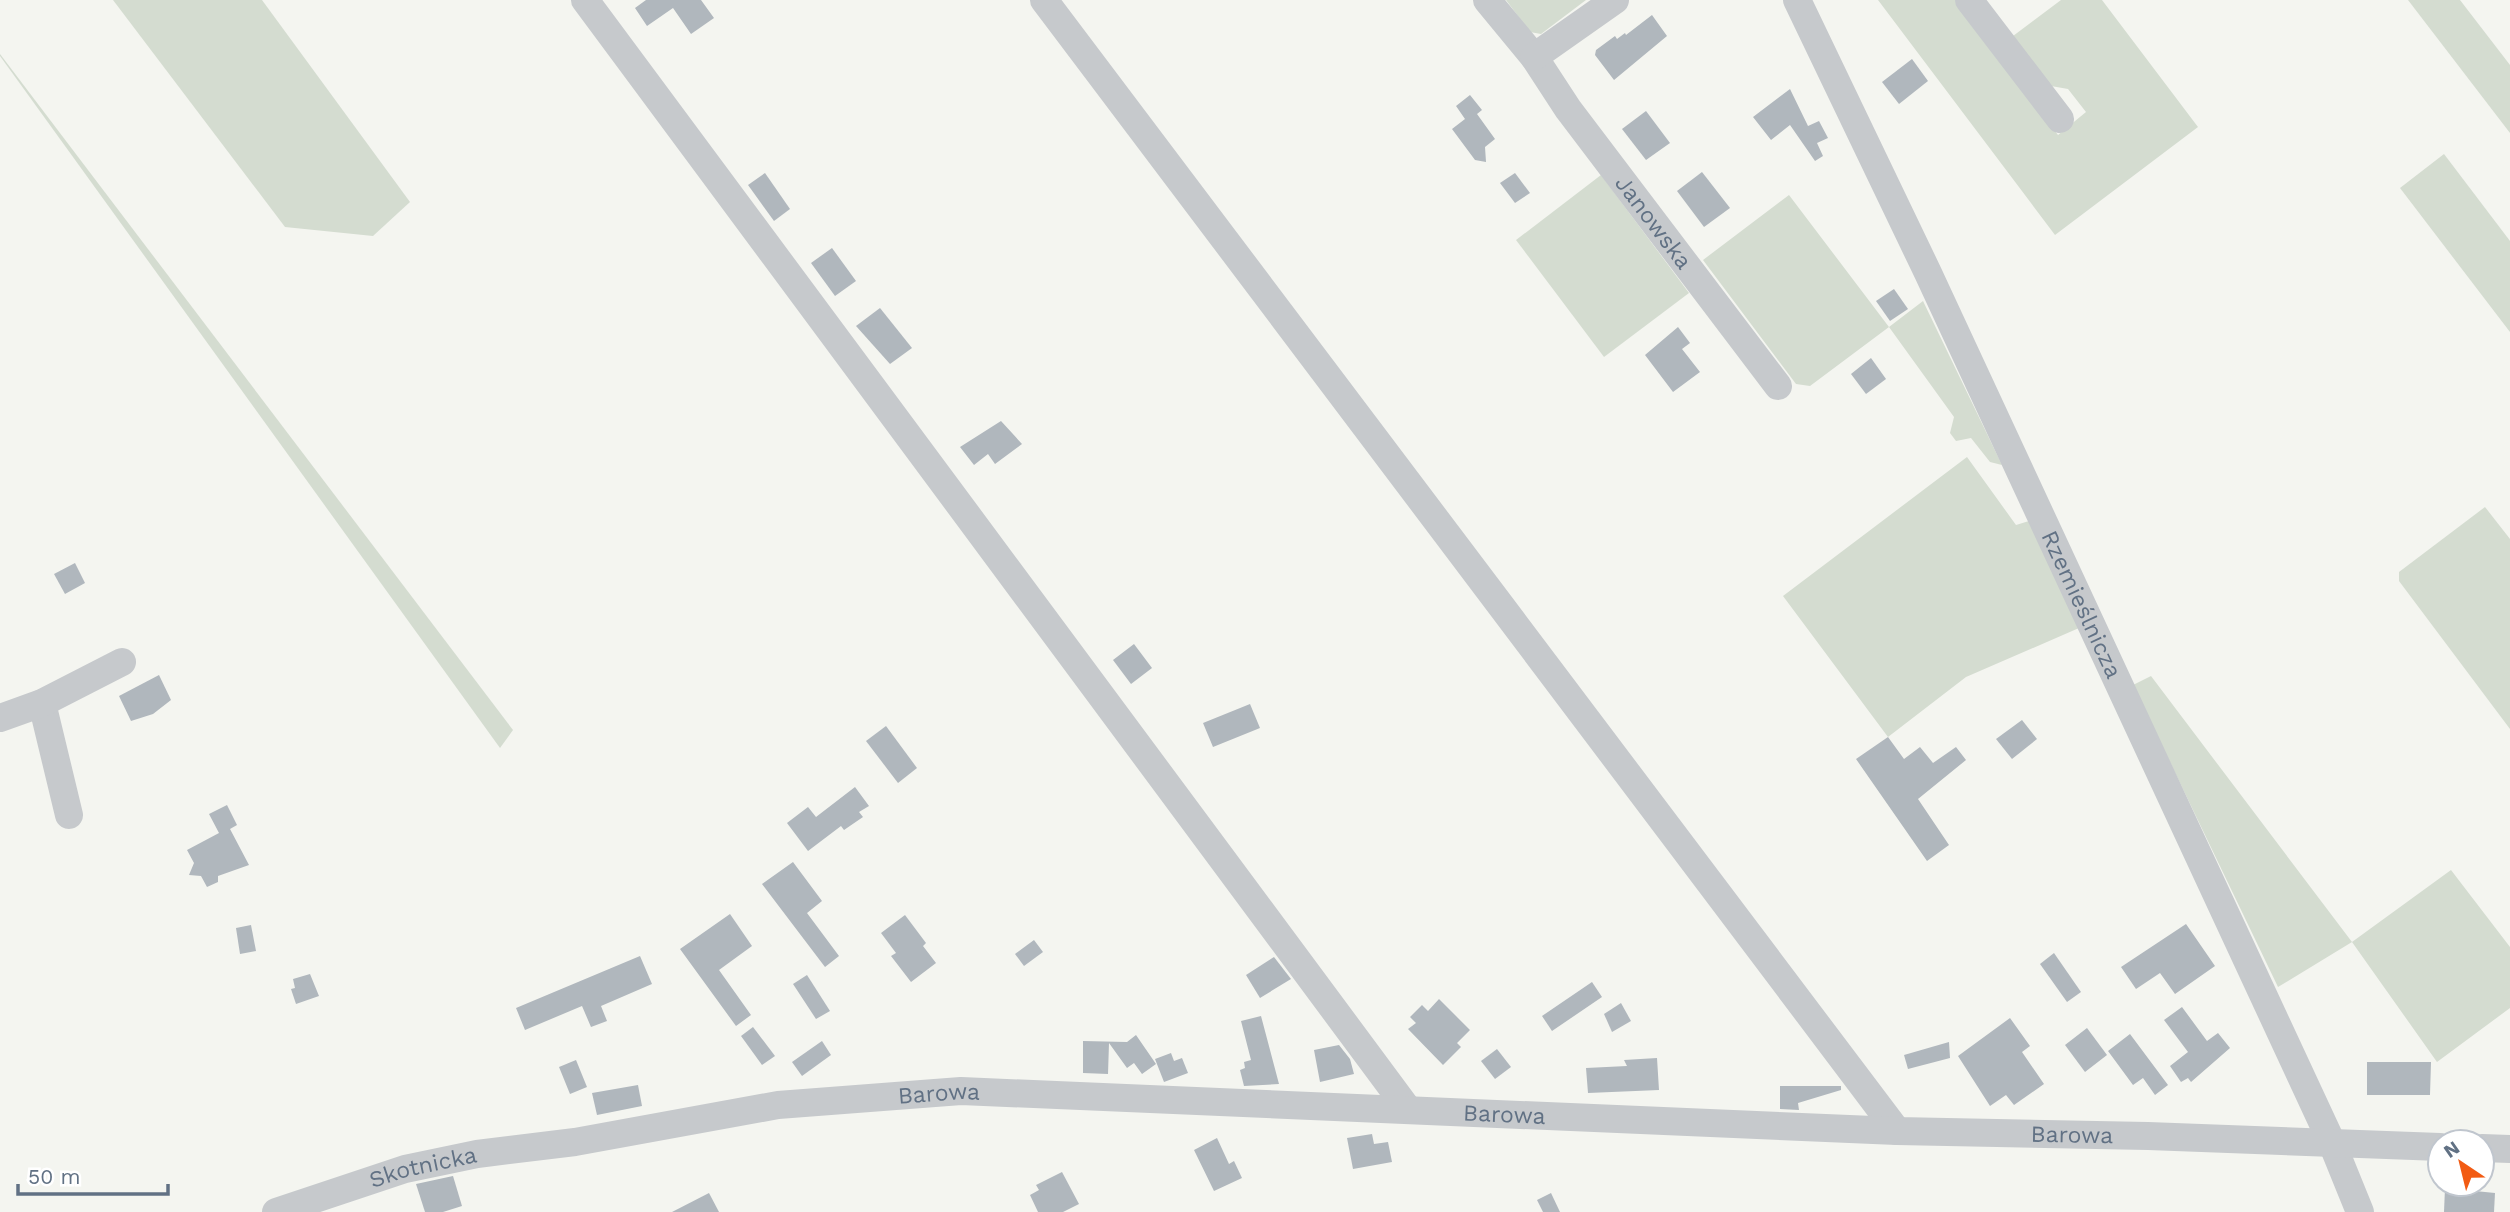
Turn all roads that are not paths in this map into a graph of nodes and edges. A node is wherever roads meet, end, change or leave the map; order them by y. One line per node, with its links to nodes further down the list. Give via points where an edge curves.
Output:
1 (585, 0): 14 (street)
2 (1044, 0): 15 (street)
3 (1487, 0): 7 (street, Janowska)
4 (1615, 0): 7 (street)
5 (1797, 0): 17 (street, Rzemieślnicza)
6 (1969, 0): 8 (street)
7 (1534, 57): 9 (street, Janowska, via 1568,109)
8 (2060, 119)
9 (1778, 386)
10 (122, 662): 11 (street)
11 (42, 703): 12 (street); 13 (street)
12 (0, 718)
13 (69, 815)
14 (1407, 1108): 15 (street, Barowa); 16 (street, Barowa, via 961,1091 778,1105)
15 (1897, 1131): 17 (street, Barowa)
16 (575, 1142): 19 (street, Skotnicka, via 477,1154 405,1169)
17 (2332, 1143): 18 (street, Barowa); 20 (street, Rzemieślnicza)
18 (2426, 1146)
19 (275, 1212)
20 (2360, 1212)

